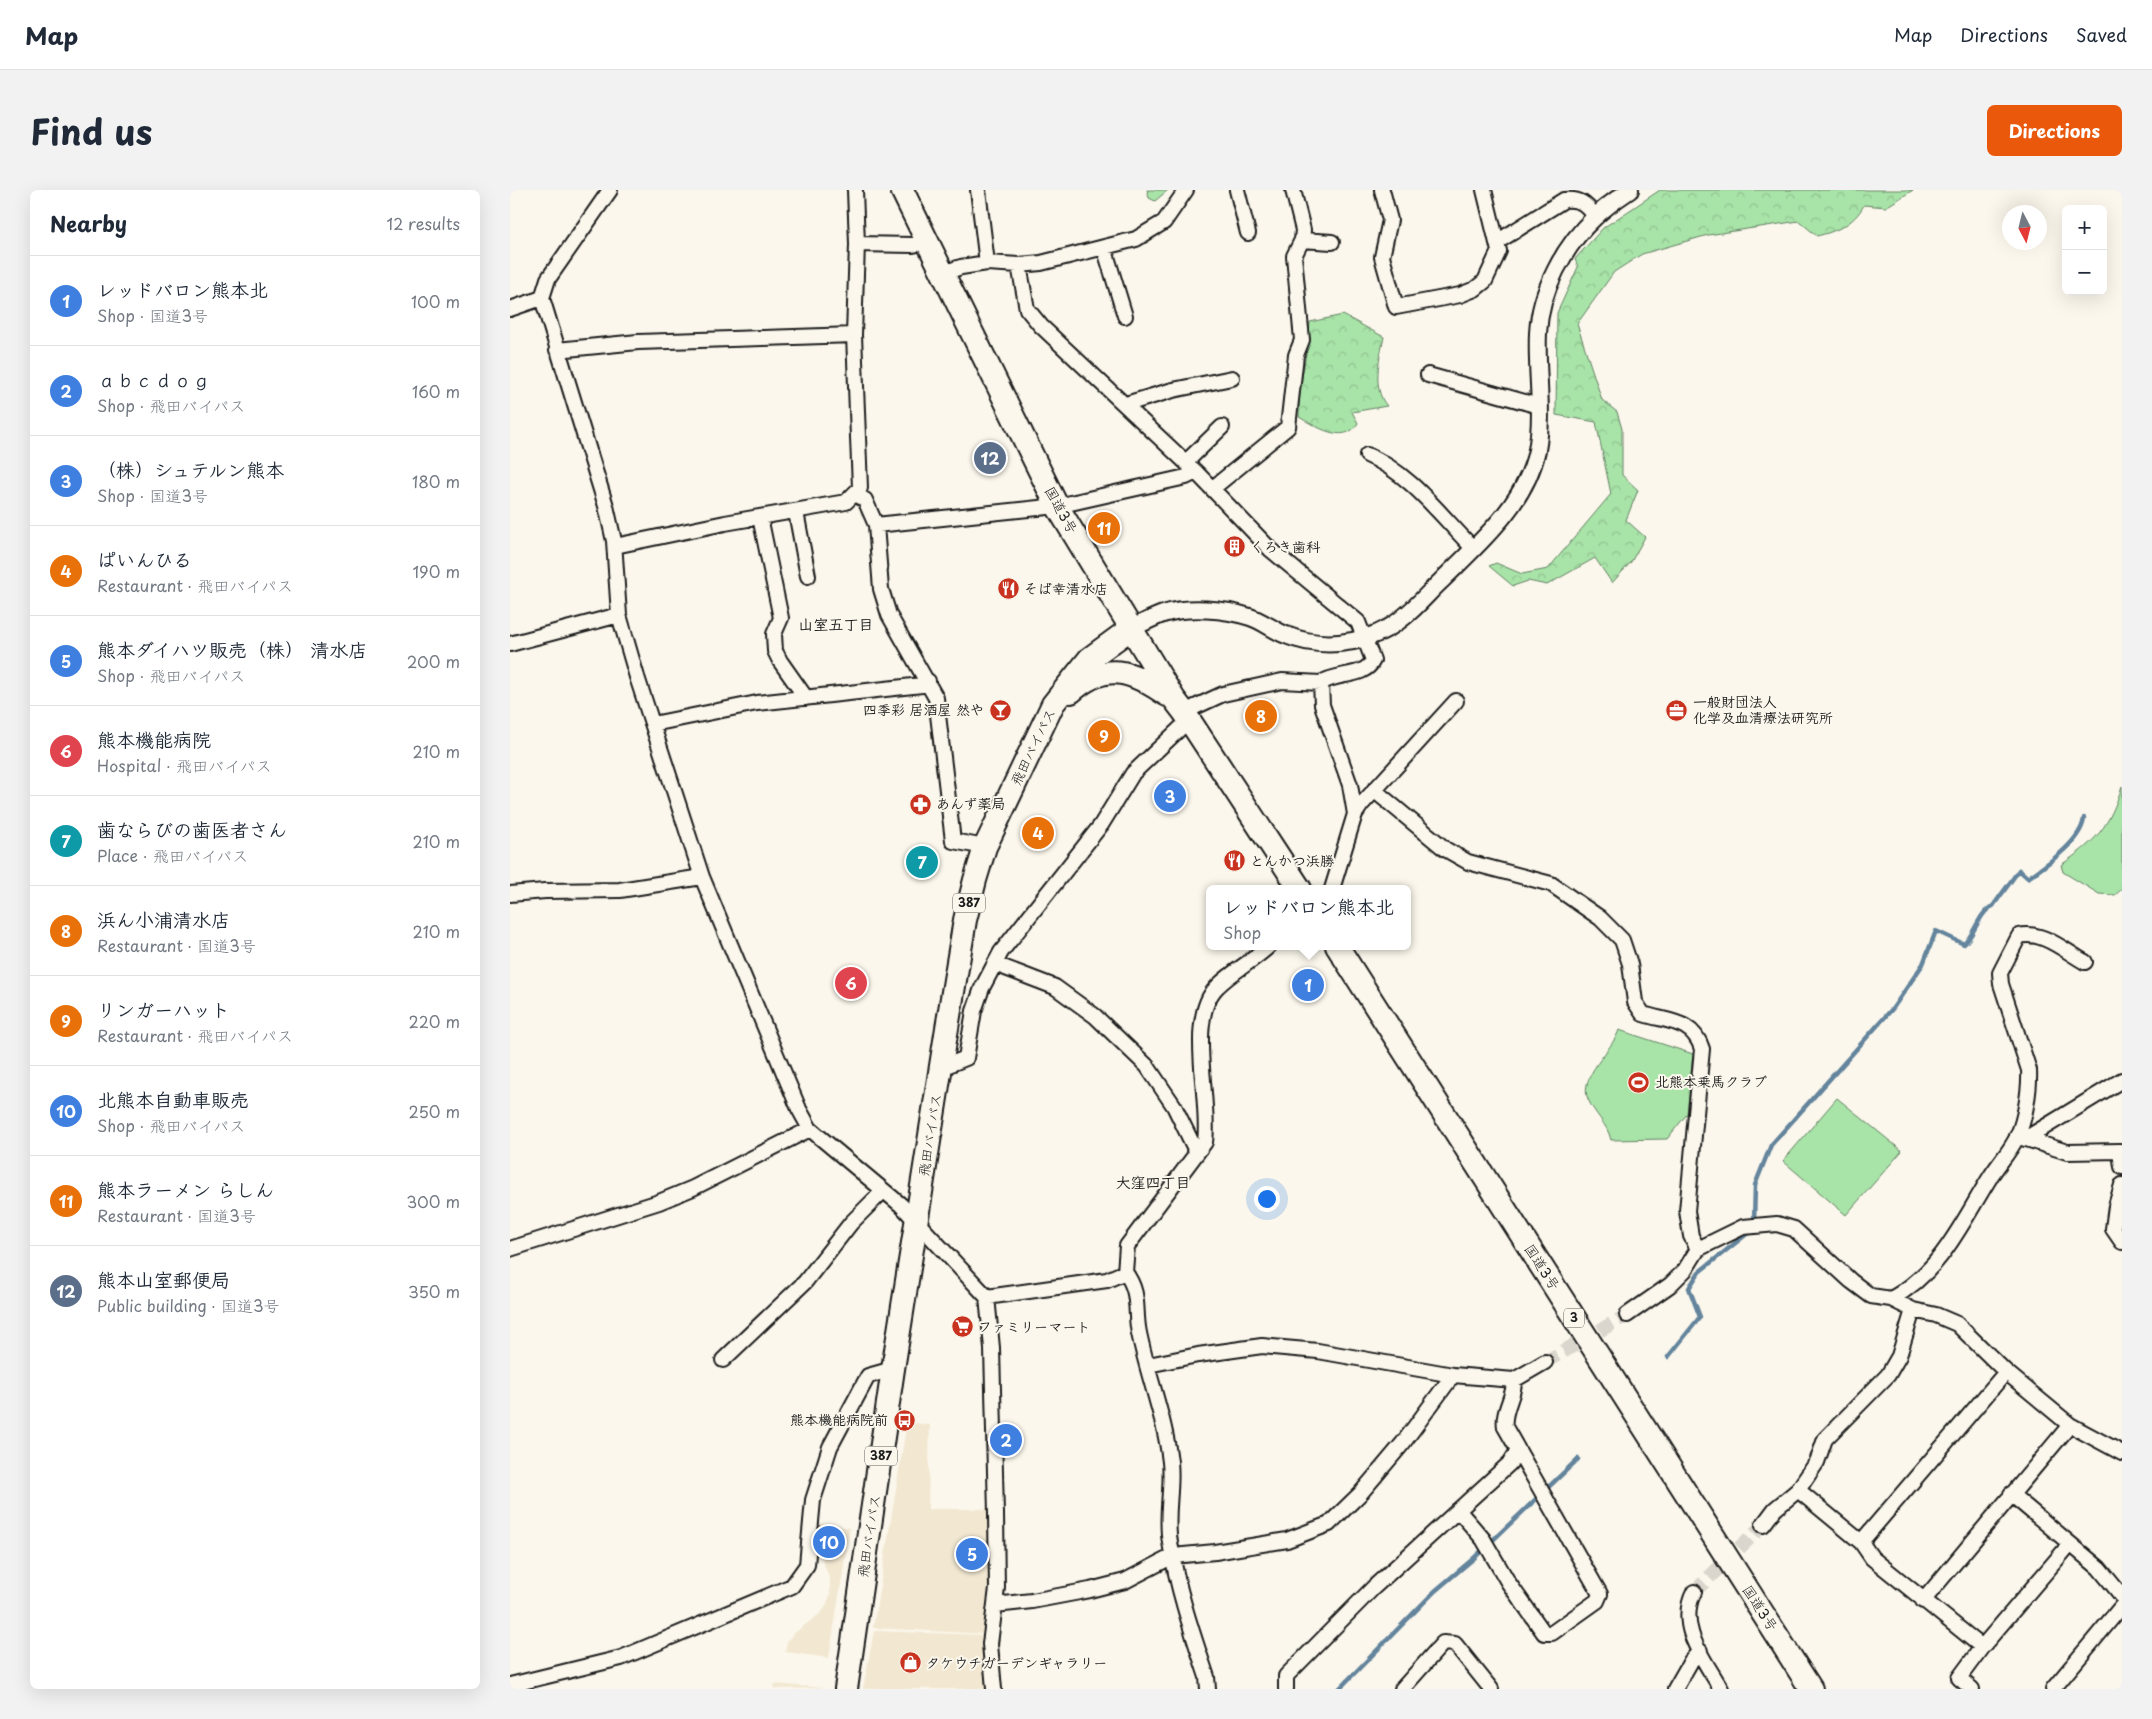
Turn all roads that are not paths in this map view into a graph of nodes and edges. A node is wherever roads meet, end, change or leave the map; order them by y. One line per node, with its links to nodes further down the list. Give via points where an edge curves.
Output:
1 (610, 190): 22 (street, via 548,279)
2 (855, 190): 17 (street)
3 (902, 190): 14 (highway, 国道3号)
4 (978, 190): 19 (street)
5 (1186, 190): 18 (street, via 1164,222 1136,239)
6 (1237, 190): 12 (street)
7 (1293, 190): 13 (street, via 1303,230)
8 (1382, 190): 16 (street, via 1390,220 1382,258 1396,307 1460,295 1475,289 1485,281 1499,251)
9 (1484, 190): 16 (street)
10 (1630, 190): 11 (street)
11 (1595, 216): 16 (street, via 1585,203 1564,200); 30 (street, via 1564,254 1541,308)
12 (1248, 233)
13 (1302, 240): 15 (street); 35 (street, via 1294,256 1302,340 1296,355 1288,427)
14 (927, 242): 17 (street, via 913,245); 21 (highway, 国道3号)
15 (1332, 242)
16 (1497, 242)
17 (858, 244): 25 (street)
18 (1104, 248): 20 (street); 24 (street)
19 (986, 263): 20 (street); 21 (street)
20 (1019, 265): 29 (street, via 1027,309 1041,326)
21 (942, 273): 37 (highway, 国道3号)
22 (542, 298): 23 (street); 26 (street)
23 (510, 309)
24 (1125, 316)
25 (854, 335): 26 (street, via 638,342); 36 (street, via 860,488)
26 (557, 350): 41 (street, via 606,506)
27 (1428, 375): 30 (street)
28 (1232, 378): 29 (street)
29 (1126, 404): 33 (street)
30 (1539, 406): 42 (street, via 1536,452 1528,475 1514,502)
31 (1222, 427): 33 (street)
32 (1366, 455): 42 (street, via 1382,461 1429,500 1441,517)
33 (1186, 462): 34 (street)
34 (1196, 472): 35 (street); 37 (street)
35 (1212, 488): 46 (street, via 1270,549 1358,622)
36 (856, 494): 38 (street, via 846,502); 40 (street, via 865,500)
37 (1057, 506): 40 (street); 45 (highway, 国道3号)
38 (796, 512): 39 (street); 43 (street)
39 (760, 517): 41 (street); 50 (street, via 782,618 774,634 775,651)
40 (876, 526): 48 (street, via 881,588 889,615)
41 (614, 546): 44 (street)
42 (1474, 549): 46 (street, via 1413,608 1391,626)
43 (808, 576)
44 (619, 615): 47 (street); 54 (street)
45 (1130, 629): 46 (street, via 1164,614 1195,610 1252,618 1286,636 1307,642 1328,644); 52 (highway, 国道3号); 53 (highway, 飛田バイパス / 387, via 1089,659 1053,704)
46 (1366, 638): 49 (street, via 1373,660 1370,667)
47 (510, 644)
48 (928, 681): 50 (street, via 922,685); 57 (street, via 936,698 954,841)
49 (1321, 683): 52 (street, via 1282,681 1223,694); 56 (street, via 1322,705 1350,785)
50 (806, 698): 54 (street, via 757,703)
51 (1456, 701): 55 (street)
52 (1182, 710): 53 (highway, via 1134,675 1118,671 1100,674 1083,682); 59 (highway, 国道3号); 65 (street, via 1133,773 1101,824)
53 (1047, 718): 57 (highway, 飛田バイパス / 387)
54 (653, 724): 58 (street)
55 (1374, 790): 56 (street); 77 (street, via 1445,849 1468,862 1551,884 1600,918 1622,940 1630,964 1635,1002 1643,1014 1690,1027 1698,1036 1702,1049 1687,1211 1691,1236)
56 (1355, 814): 60 (street)
57 (985, 847): 66 (highway, 飛田バイパス / 387, via 965,920)
58 (702, 877): 61 (street, via 620,890); 68 (street, via 793,1096)
59 (1297, 885)
60 (1333, 885)
61 (510, 894)
62 (1264, 950): 70 (street, via 1217,986 1208,998 1200,1027 1207,1127 1205,1142)
63 (1340, 950): 116 (highway, 国道3号 / 3)
64 (2085, 962): 69 (street, via 2030,933 2019,936 2000,973 2029,1070 2030,1085)
65 (994, 964): 66 (street, via 974,1011 966,1058); 70 (street, via 1056,987 1095,1016 1146,1066 1174,1106)
66 (941, 1068): 74 (highway, 飛田バイパス / 387)
67 (2122, 1080): 69 (street)
68 (810, 1129): 73 (street); 76 (street, via 659,1202)
69 (2021, 1138): 71 (street, via 2067,1152 2120,1151); 80 (street, via 1992,1174 1950,1246 1908,1289)
70 (1197, 1153): 78 (street, via 1127,1246)
71 (2122, 1166)
72 (2122, 1185): 75 (street, via 2113,1229)
73 (883, 1191): 74 (street); 83 (street, via 851,1223 805,1282)
74 (916, 1223): 79 (street); 86 (highway, 飛田バイパス / 387)
75 (2122, 1242)
76 (510, 1249)
77 (1698, 1249): 80 (street, via 1743,1228 1760,1224 1794,1228 1864,1291 1871,1296); 82 (street, via 1685,1270 1670,1285)
78 (1125, 1272): 79 (street, via 1107,1280); 85 (street, via 1138,1300 1137,1322)
79 (987, 1297): 103 (street, via 994,1420)
80 (1891, 1300): 81 (street)
81 (1913, 1310): 87 (street, via 1957,1324); 93 (street, via 1899,1356 1888,1375 1825,1439 1816,1462)
82 (1627, 1315)
83 (723, 1360)
84 (1546, 1362): 89 (street)
85 (1148, 1365): 88 (street, via 1262,1346 1318,1351); 99 (street, via 1166,1431 1170,1465 1169,1536)
86 (893, 1369): 107 (street, via 868,1376 830,1448 813,1500 807,1565 792,1586 621,1658); 108 (highway, 飛田バイパス / 387)
87 (2006, 1372): 90 (street); 97 (street)
88 (1453, 1375): 89 (street); 99 (street, via 1403,1443 1360,1494 1328,1524 1287,1540)
89 (1514, 1380): 91 (street, via 1515,1390 1503,1420)
90 (2070, 1425): 92 (street); 94 (street)
91 (1517, 1452): 95 (street, via 1510,1463); 95 (street, via 1600,1594 1597,1601 1552,1633 1544,1633 1483,1539)
92 (2122, 1453)
93 (1798, 1490): 96 (street, via 1774,1509); 97 (street)
94 (2011, 1494): 98 (street); 102 (street)
95 (1458, 1510): 111 (street, via 1374,1587 1286,1676)
96 (1762, 1525)
97 (1861, 1542): 102 (street, via 1872,1558)
98 (2070, 1544): 101 (street, via 2099,1568); 105 (street)
99 (1173, 1556): 103 (street, via 1125,1580 1032,1601); 110 (street, via 1177,1582)
100 (1694, 1592): 106 (street, via 1687,1612 1689,1631)
101 (2122, 1596)
102 (1923, 1600): 105 (street)
103 (995, 1605): 109 (street, via 990,1644)
104 (2122, 1606): 118 (street)
105 (1982, 1647): 117 (street, via 1959,1678)
106 (1700, 1651): 114 (street); 115 (street)
107 (510, 1685)
108 (846, 1689)
109 (994, 1689)
110 (1208, 1689)
111 (1286, 1689)
112 (1402, 1689): 113 (street, via 1443,1643 1456,1644)
113 (1491, 1689)
114 (1675, 1689)
115 (1721, 1689)
116 (1811, 1689)
117 (1972, 1689)
118 (2054, 1689)

